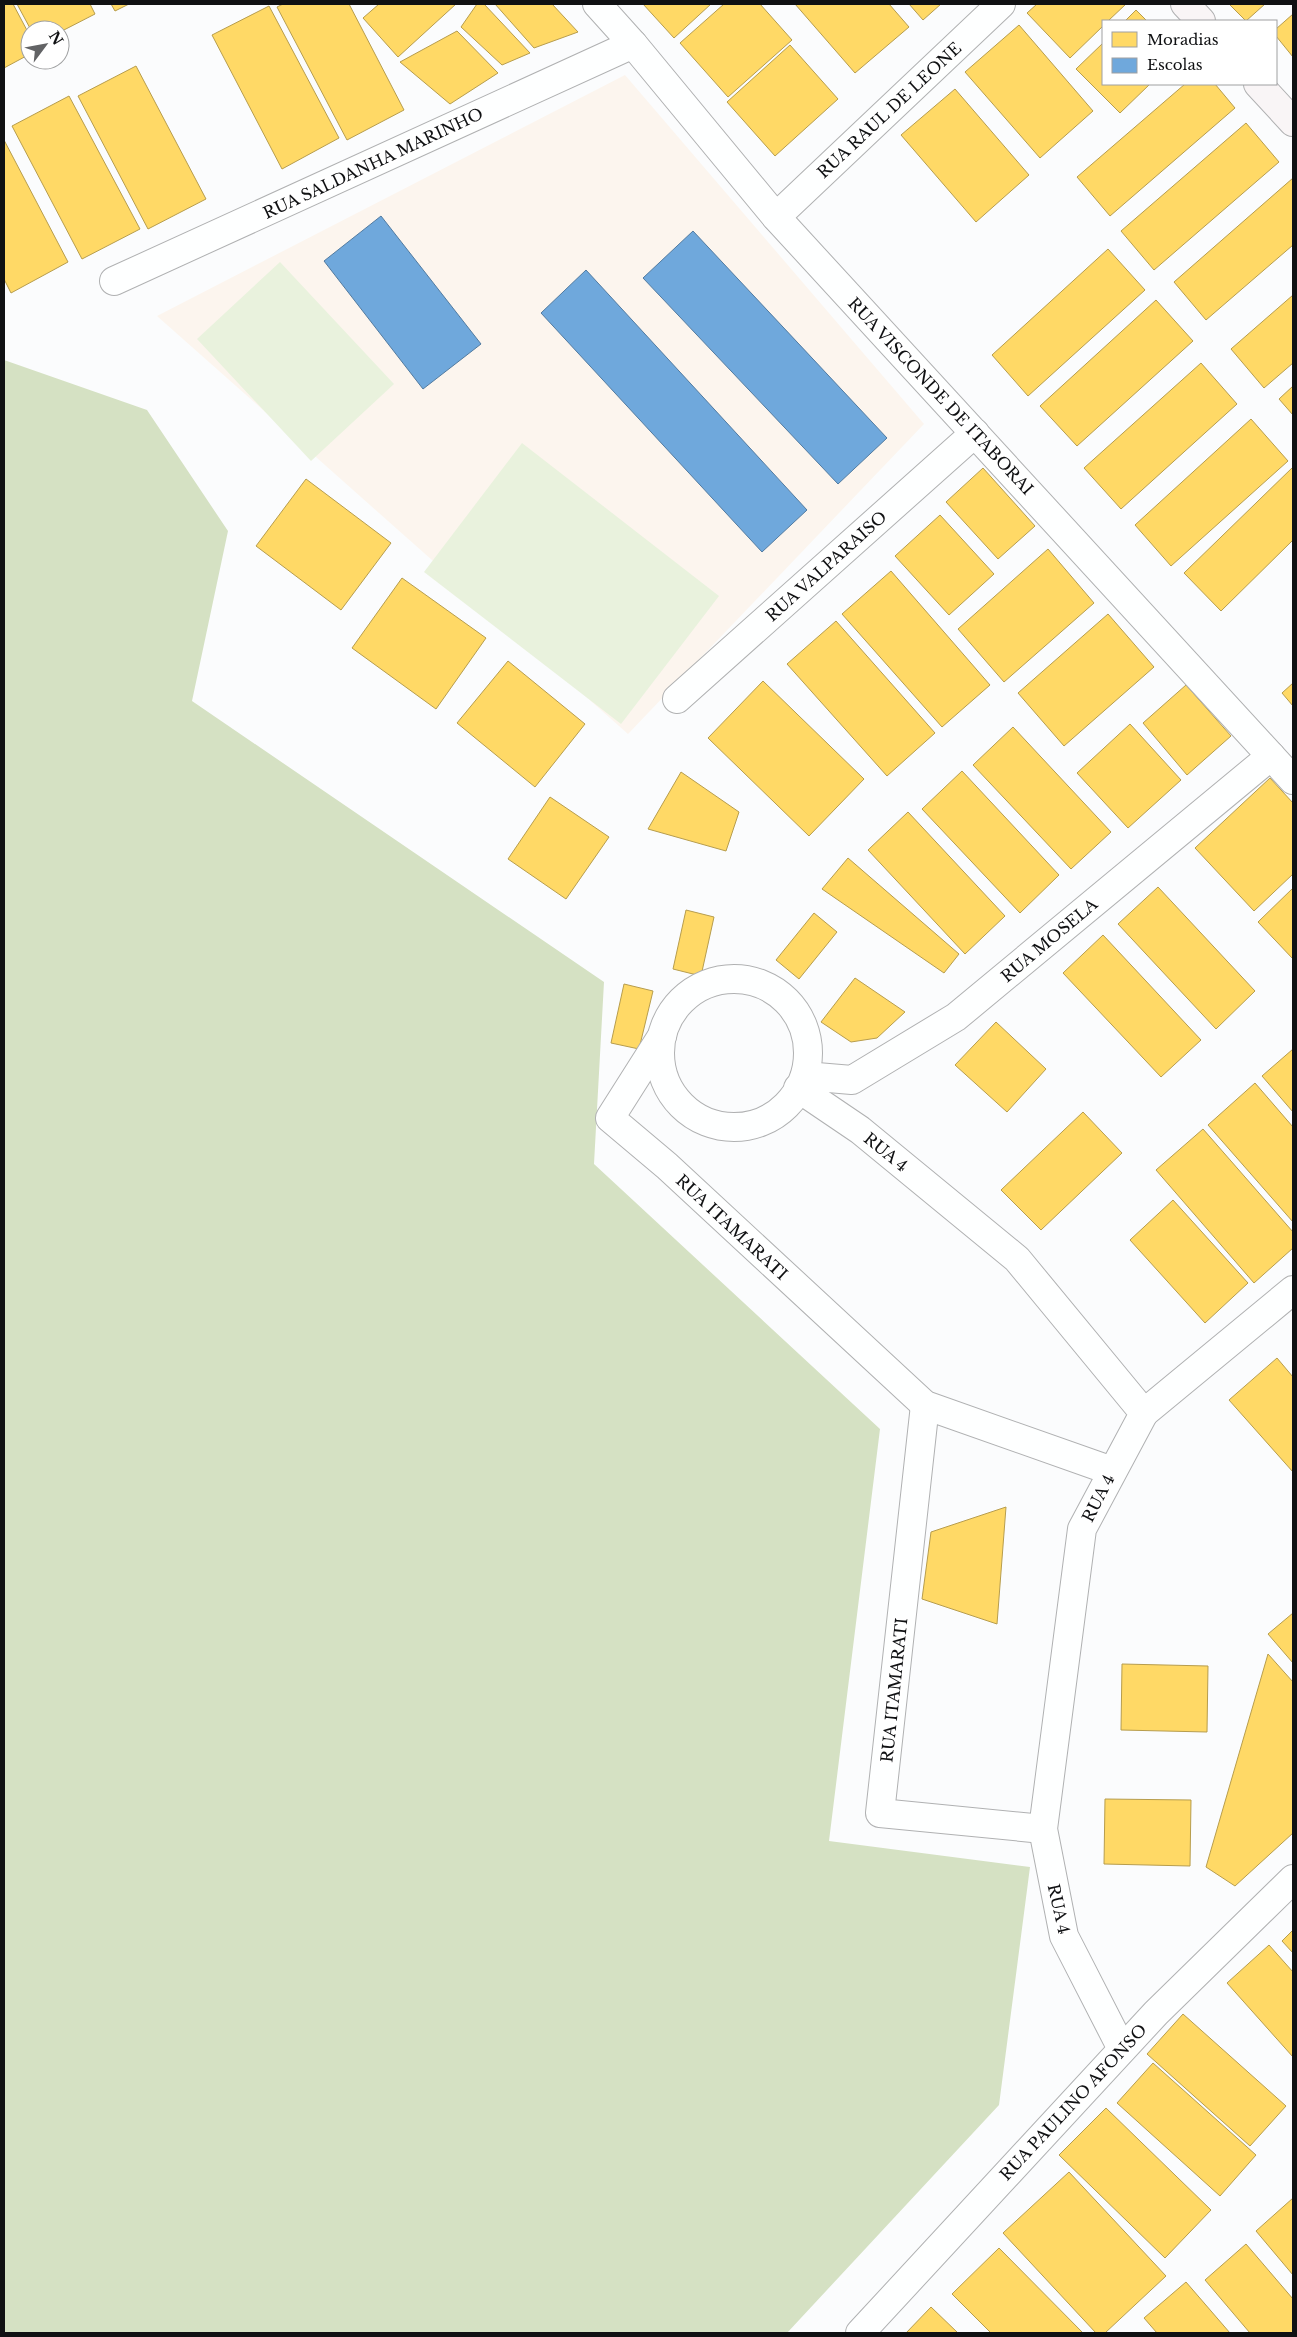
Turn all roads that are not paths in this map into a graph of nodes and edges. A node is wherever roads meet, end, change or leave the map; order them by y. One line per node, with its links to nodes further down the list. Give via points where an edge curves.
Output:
1 (597, 4): 5 (street, RUA VISCONDE DE ITABORAI)
2 (1001, 4): 8 (street, RUA RAUL DE LEONE)
3 (1185, 4): 4 (street)
4 (1200, 20)
5 (633, 44): 8 (street, RUA VISCONDE DE ITABORAI); 9 (street, RUA SALDANHA MARINHO)
6 (1259, 85): 7 (street)
7 (1293, 122)
8 (776, 217): 10 (street, RUA VISCONDE DE ITABORAI)
9 (114, 282)
10 (975, 433): 11 (street, RUA VALPARAISO); 12 (street, RUA VISCONDE DE ITABORAI)
11 (677, 699)
12 (1271, 756): 13 (street, RUA VISCONDE DE ITABORAI); 15 (street, RUA MOSELA, via 956,1017 852,1080)
13 (1293, 780)
14 (662, 1036): 15 (street, via 660,1061 667,1085 682,1106 703,1120 727,1127 752,1125 775,1115 793,1098); 15 (street, via 670,1014 686,996 707,983 730,978 754,981 775,992 792,1008 804,1029 808,1052); 17 (street, RUA ITAMARATI, via 610,1118 667,1166)
15 (802, 1082): 18 (street, RUA 4, via 1017,1259)
16 (1293, 1290): 18 (street)
17 (925, 1405): 19 (street, RUA ITAMARATI); 20 (street, RUA ITAMARATI, via 880,1812)
18 (1144, 1413): 19 (street, RUA 4)
19 (1112, 1471): 20 (street, RUA 4, via 1082,1529)
20 (1043, 1829): 22 (street, RUA 4, via 1064,1936)
21 (1293, 1879): 22 (street, RUA PAULINO AFONSO)
22 (1122, 2049): 23 (street, RUA PAULINO AFONSO)
23 (860, 2333)

